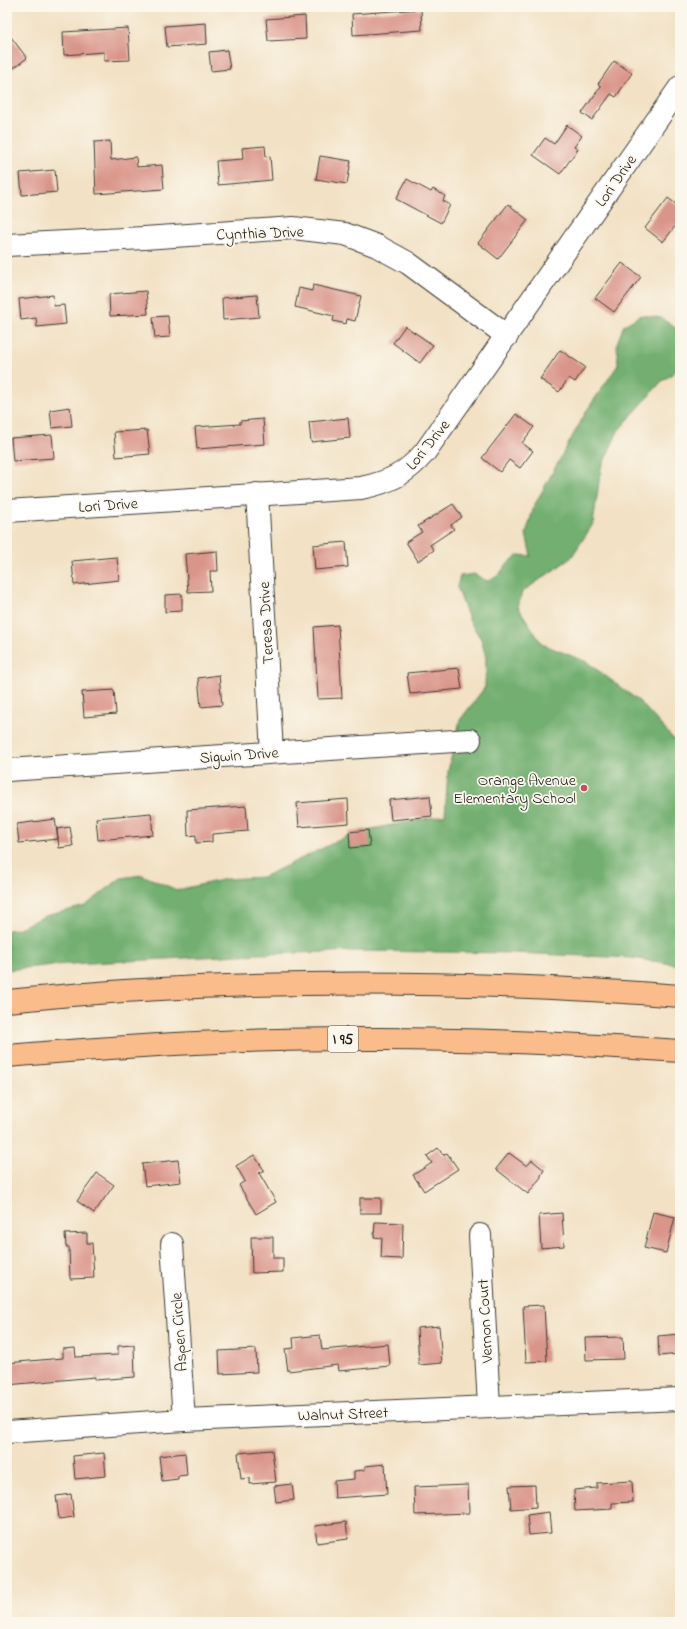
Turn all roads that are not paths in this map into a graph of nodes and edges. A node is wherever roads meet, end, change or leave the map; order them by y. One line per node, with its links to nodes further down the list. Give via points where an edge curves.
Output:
1 (680, 87): 3 (street, Lori Drive)
2 (7, 245): 3 (street, Cynthia Drive, via 293,228 345,234 377,246 408,263)
3 (507, 336): 4 (street, Lori Drive, via 425,452 400,475 361,488)
4 (257, 494): 5 (street, Lori Drive); 7 (street, Teresa Drive)
5 (7, 510)
6 (470, 740): 7 (street, Sigwin Drive)
7 (272, 752): 8 (street, Sigwin Drive)
8 (7, 770)
9 (680, 996): 10 (highway, via 524,986 340,984 153,990)
10 (7, 1001)
11 (680, 1051): 12 (highway, I 95, via 513,1041 370,1039 189,1043)
12 (7, 1056)
13 (480, 1235): 16 (street, Vernon Court)
14 (172, 1244): 17 (street, Aspen Circle)
15 (680, 1399): 16 (street, Walnut Street)
16 (489, 1407): 17 (street, Walnut Street)
17 (184, 1420): 18 (street, Walnut Street)
18 (7, 1432)

